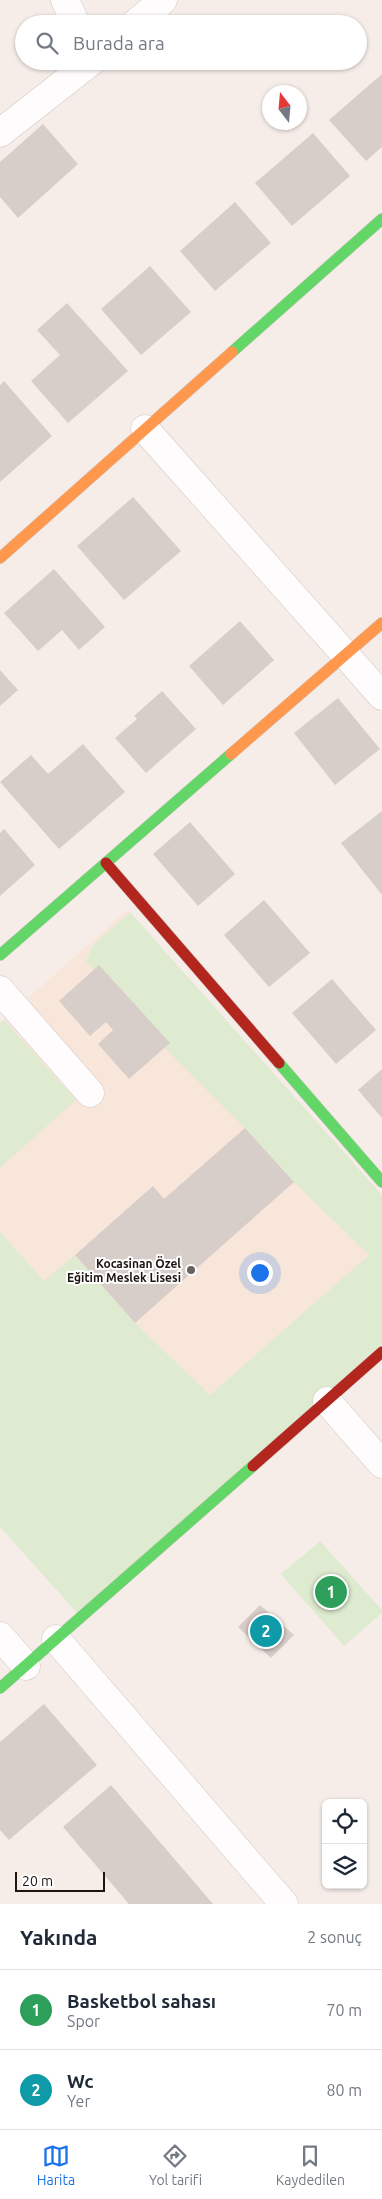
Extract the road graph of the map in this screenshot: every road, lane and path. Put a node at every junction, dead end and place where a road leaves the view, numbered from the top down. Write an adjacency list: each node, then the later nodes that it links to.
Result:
1 (65, 0): 3 (street)
2 (163, 0): 4 (street)
3 (72, 15)
4 (146, 15)
5 (80, 70): 6 (street)
6 (0, 133)
7 (382, 219): 8 (street)
8 (146, 429): 9 (street); 11 (street)
9 (0, 558)
10 (382, 623): 11 (street)
11 (345, 655): 12 (street); 13 (street)
12 (382, 696)
13 (106, 863): 14 (street); 17 (street)
14 (0, 955)
15 (0, 990): 16 (street)
16 (90, 1093)
17 (382, 1182)
18 (382, 1352): 19 (street)
19 (327, 1401): 20 (street); 22 (street)
20 (382, 1464)
21 (0, 1636): 23 (street)
22 (56, 1639): 23 (street); 25 (street)
23 (26, 1666): 24 (street)
24 (0, 1688)
25 (284, 1904)

